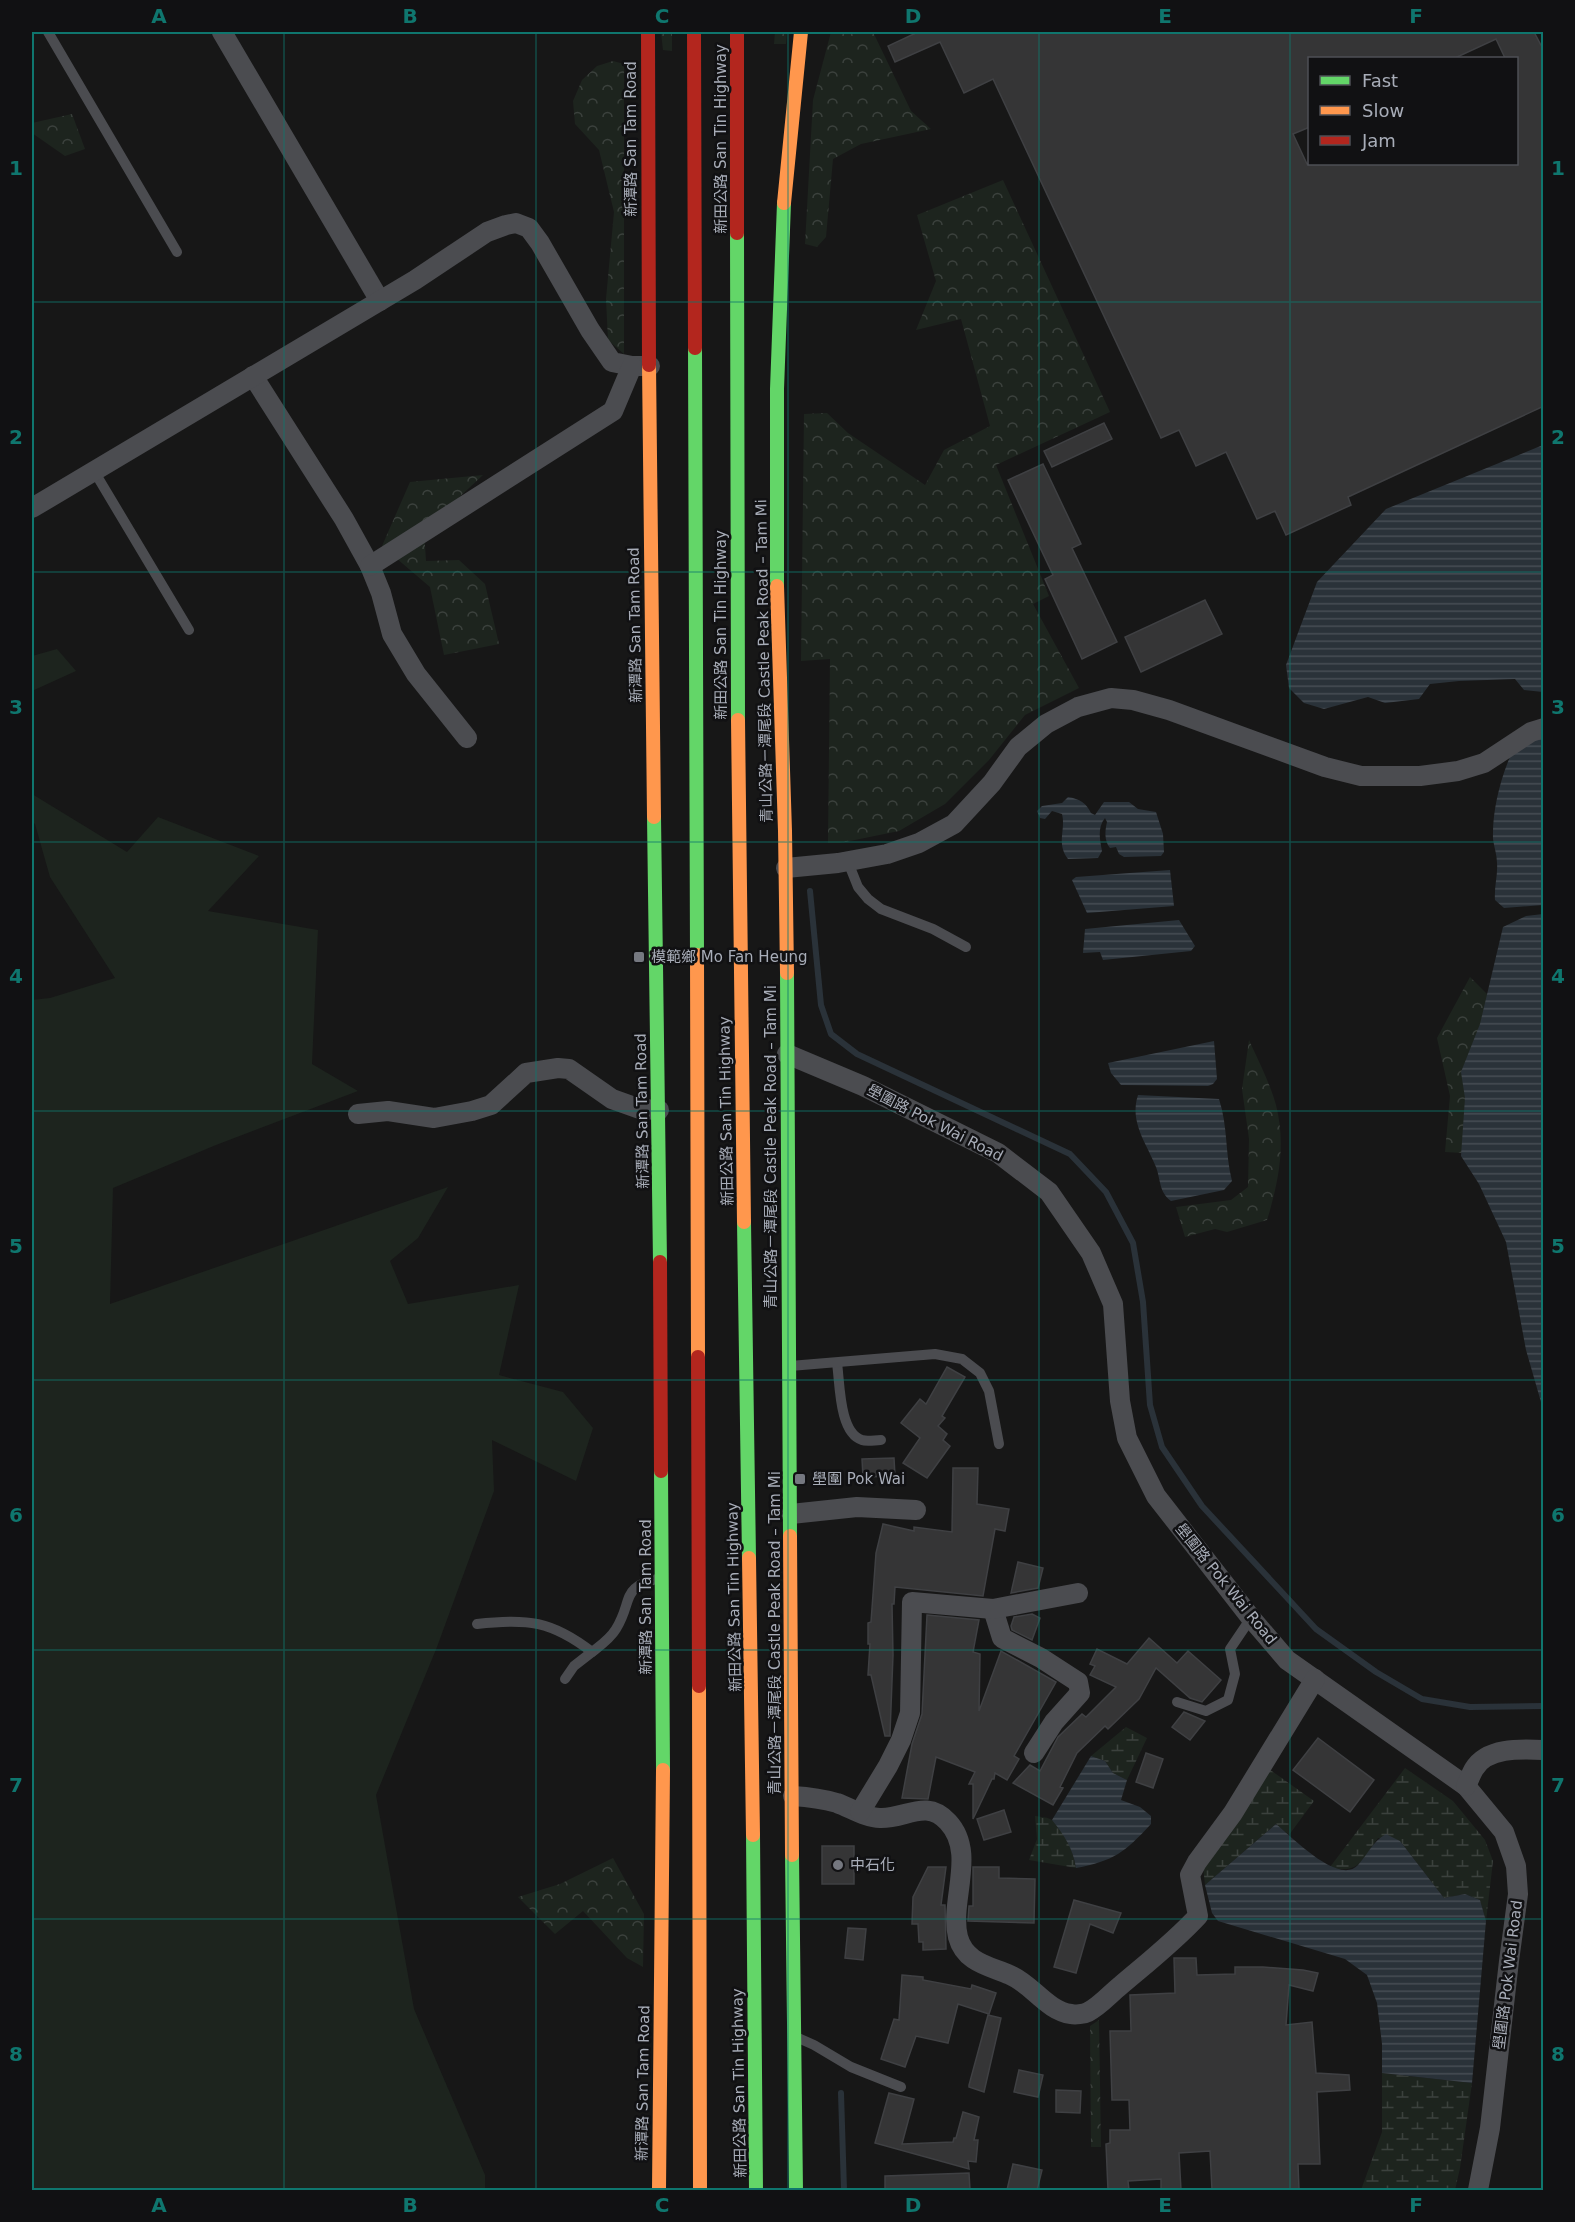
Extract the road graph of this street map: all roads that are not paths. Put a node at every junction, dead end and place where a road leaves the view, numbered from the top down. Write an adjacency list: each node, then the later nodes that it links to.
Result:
1 (48, 32): 7 (lane)
2 (222, 32): 8 (street)
3 (648, 32): 9 (main road, 新潭路 San Tam Road)
4 (694, 32): 46 (main road, 新田公路 San Tin Highway)
5 (737, 32): 47 (main road, 新田公路 San Tin Highway)
6 (801, 32): 18 (main road, 青山公路－潭尾段 Castle Peak Road – Tam Mi)
7 (177, 252)
8 (380, 301): 9 (street); 10 (street)
9 (641, 366): 13 (street); 21 (main road, 新潭路 San Tam Road)
10 (253, 376): 11 (street); 13 (street)
11 (94, 471): 12 (street); 14 (lane)
12 (32, 508)
13 (370, 566): 16 (street)
14 (189, 630)
15 (1544, 728): 17 (street)
16 (467, 738)
17 (848, 861): 18 (street); 19 (lane)
18 (786, 868): 20 (main road, 青山公路－潭尾段 Castle Peak Road – Tam Mi)
19 (966, 947)
20 (787, 1054): 24 (main road, 青山公路－潭尾段 Castle Peak Road – Tam Mi); 32 (street, 壆圍路 Pok Wai Road)
21 (659, 1110): 22 (street); 29 (main road, 新潭路 San Tam Road)
22 (358, 1114)
23 (837, 1363): 24 (lane); 25 (lane); 26 (lane)
24 (789, 1366): 28 (main road, 青山公路－潭尾段 Castle Peak Road – Tam Mi)
25 (881, 1440)
26 (999, 1444)
27 (916, 1510): 28 (street)
28 (791, 1514): 41 (main road, 青山公路－潭尾段 Castle Peak Road – Tam Mi)
29 (662, 1578): 34 (lane); 45 (main road, 新潭路 San Tam Road)
30 (1078, 1593): 31 (street)
31 (993, 1609): 39 (street); 42 (street)
32 (1251, 1618): 36 (street, 壆圍路 Pok Wai Road); 37 (lane)
33 (477, 1624): 34 (lane)
34 (592, 1652): 35 (lane)
35 (565, 1679)
36 (1315, 1679): 40 (street, 壆圍路 Pok Wai Road); 42 (street)
37 (1178, 1702)
38 (1544, 1750): 40 (street)
39 (1034, 1753)
40 (1466, 1786): 49 (street, 壆圍路 Pok Wai Road)
41 (793, 1796): 42 (street); 43 (main road, 青山公路－潭尾段 Castle Peak Road – Tam Mi)
42 (860, 1812)
43 (794, 2036): 44 (lane); 48 (main road, 青山公路－潭尾段 Castle Peak Road – Tam Mi)
44 (901, 2087)
45 (659, 2190)
46 (700, 2190)
47 (756, 2190)
48 (796, 2190)
49 (1478, 2190)

